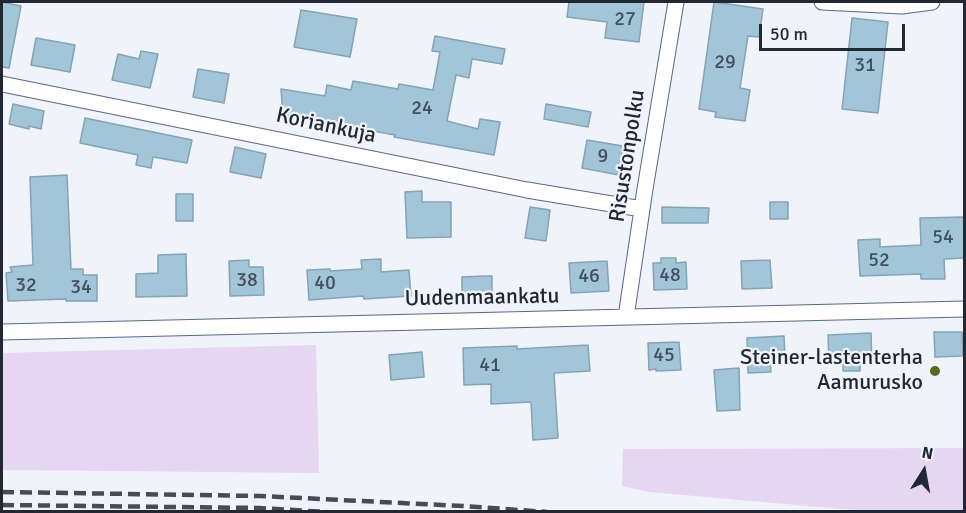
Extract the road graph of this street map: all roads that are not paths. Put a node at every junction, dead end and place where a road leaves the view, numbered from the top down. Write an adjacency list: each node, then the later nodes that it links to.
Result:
1 (676, 2): 5 (street, Risustonpolku)
2 (822, 2): 3 (street)
3 (932, 2)
4 (2, 84): 5 (street, Koriankuja)
5 (642, 209): 7 (street, Risustonpolku)
6 (964, 309): 7 (street, Uudenmaankatu)
7 (626, 317): 8 (street, Uudenmaankatu)
8 (2, 332)

